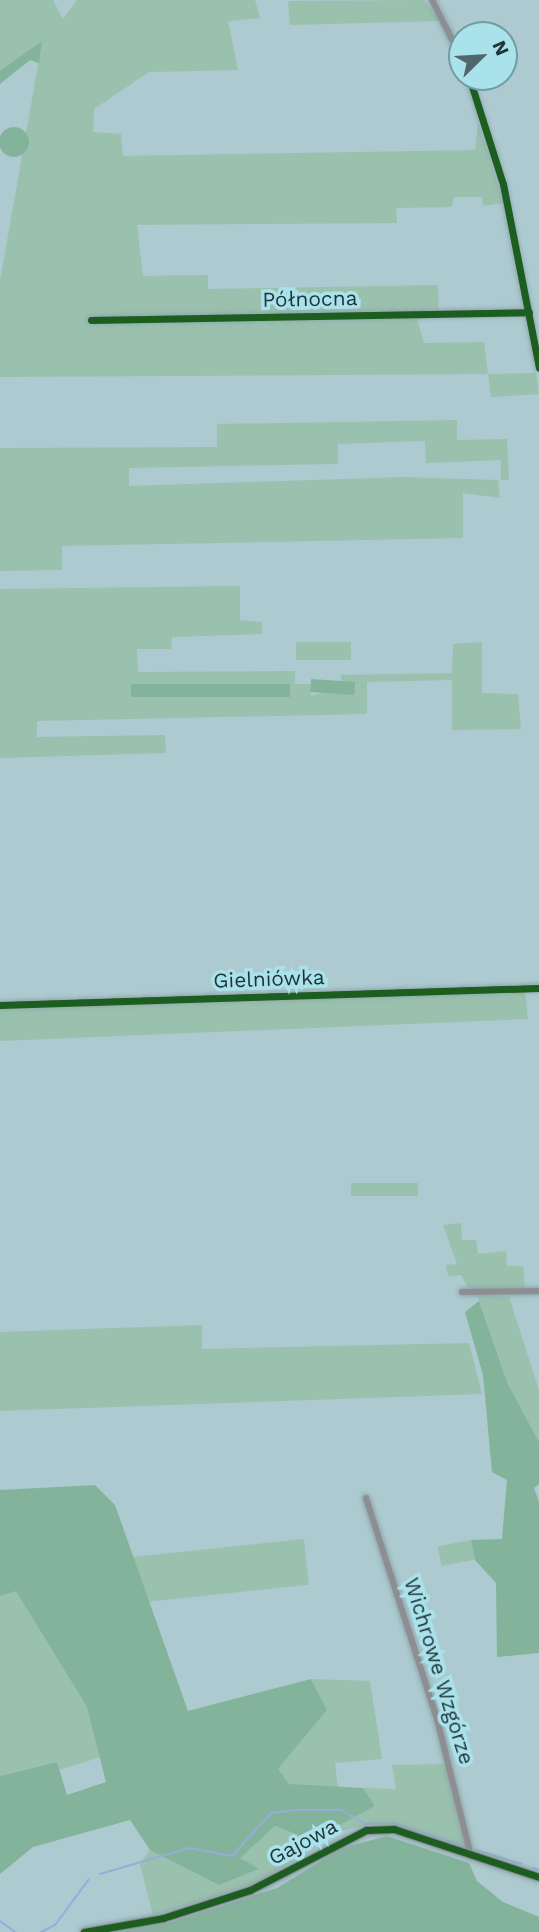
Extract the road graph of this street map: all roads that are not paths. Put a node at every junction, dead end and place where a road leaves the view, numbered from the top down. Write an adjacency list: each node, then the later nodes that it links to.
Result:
1 (432, 0): 2 (street)
2 (448, 31)
3 (473, 91): 4 (street)
4 (529, 313): 5 (street, Północna); 6 (street, Północna); 7 (street)
5 (539, 313)
6 (92, 320)
7 (539, 368)
8 (539, 988): 9 (street, Gielniówka)
9 (0, 1005)
10 (539, 1291): 11 (street)
11 (461, 1292)
12 (366, 1498): 13 (street, Wichrowe Wzgórze)
13 (471, 1856): 14 (street, Gajowa); 15 (street, Gajowa)
14 (539, 1877)
15 (84, 1932)

